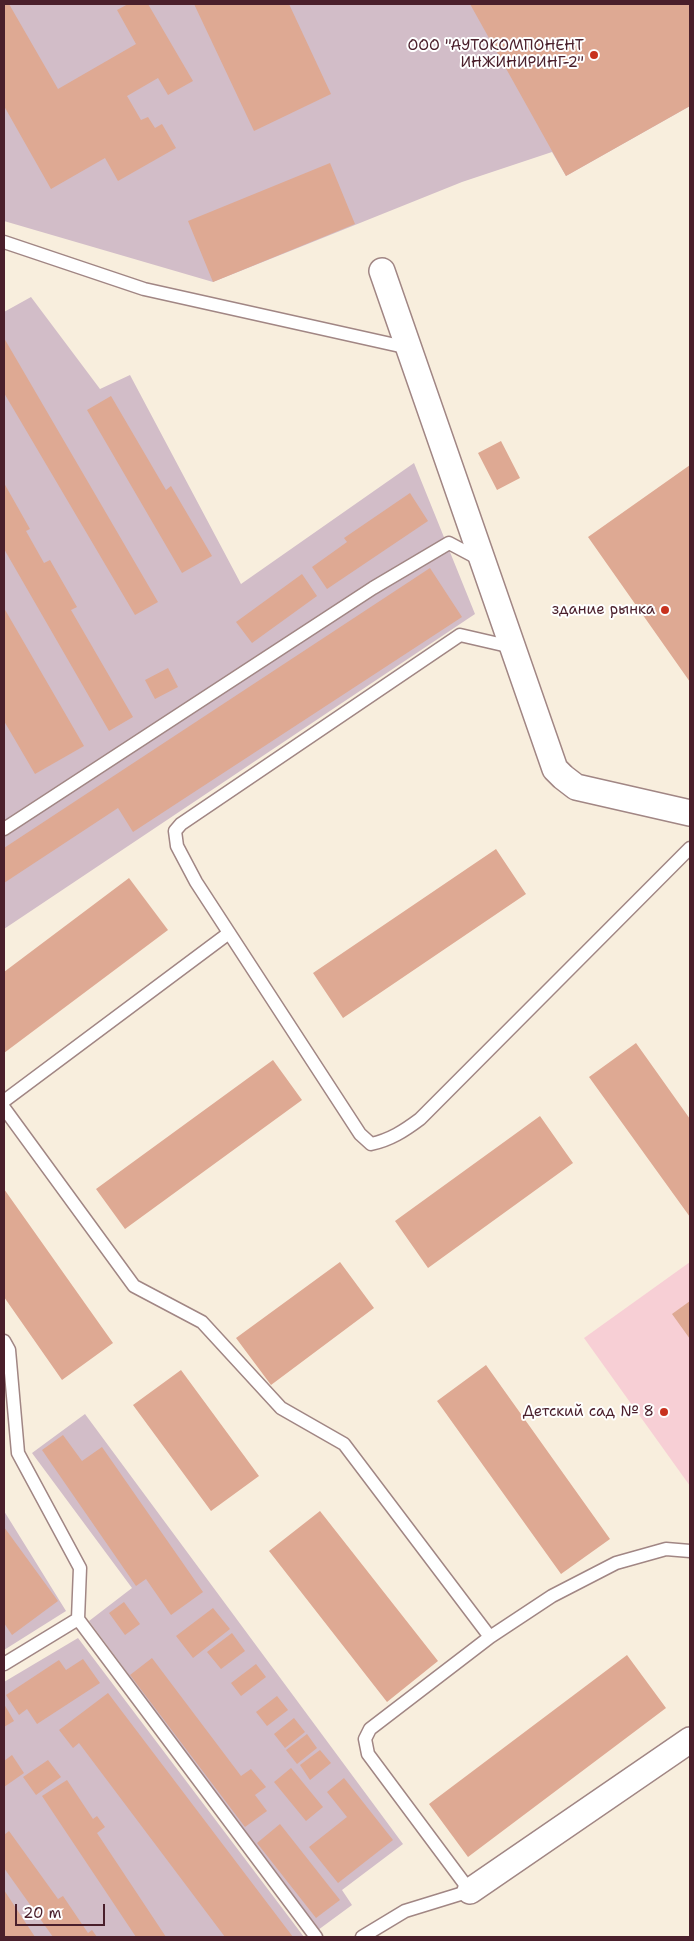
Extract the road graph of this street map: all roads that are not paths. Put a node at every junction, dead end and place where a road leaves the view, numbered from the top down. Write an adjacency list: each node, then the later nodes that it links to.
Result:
1 (4, 242): 3 (lane)
2 (382, 270): 3 (street)
3 (409, 348): 4 (street)
4 (482, 560): 5 (street); 7 (lane)
5 (512, 647): 6 (street); 9 (lane)
6 (690, 813)
7 (4, 829)
8 (690, 848): 9 (lane)
9 (229, 933): 10 (lane)
10 (4, 1101)
11 (4, 1108): 15 (lane)
12 (4, 1341): 14 (lane)
13 (690, 1551): 15 (lane)
14 (78, 1619): 16 (lane); 19 (lane)
15 (490, 1637): 18 (lane)
16 (4, 1664)
17 (690, 1740): 18 (street)
18 (470, 1891): 20 (lane)
19 (316, 1937)
20 (362, 1937)

